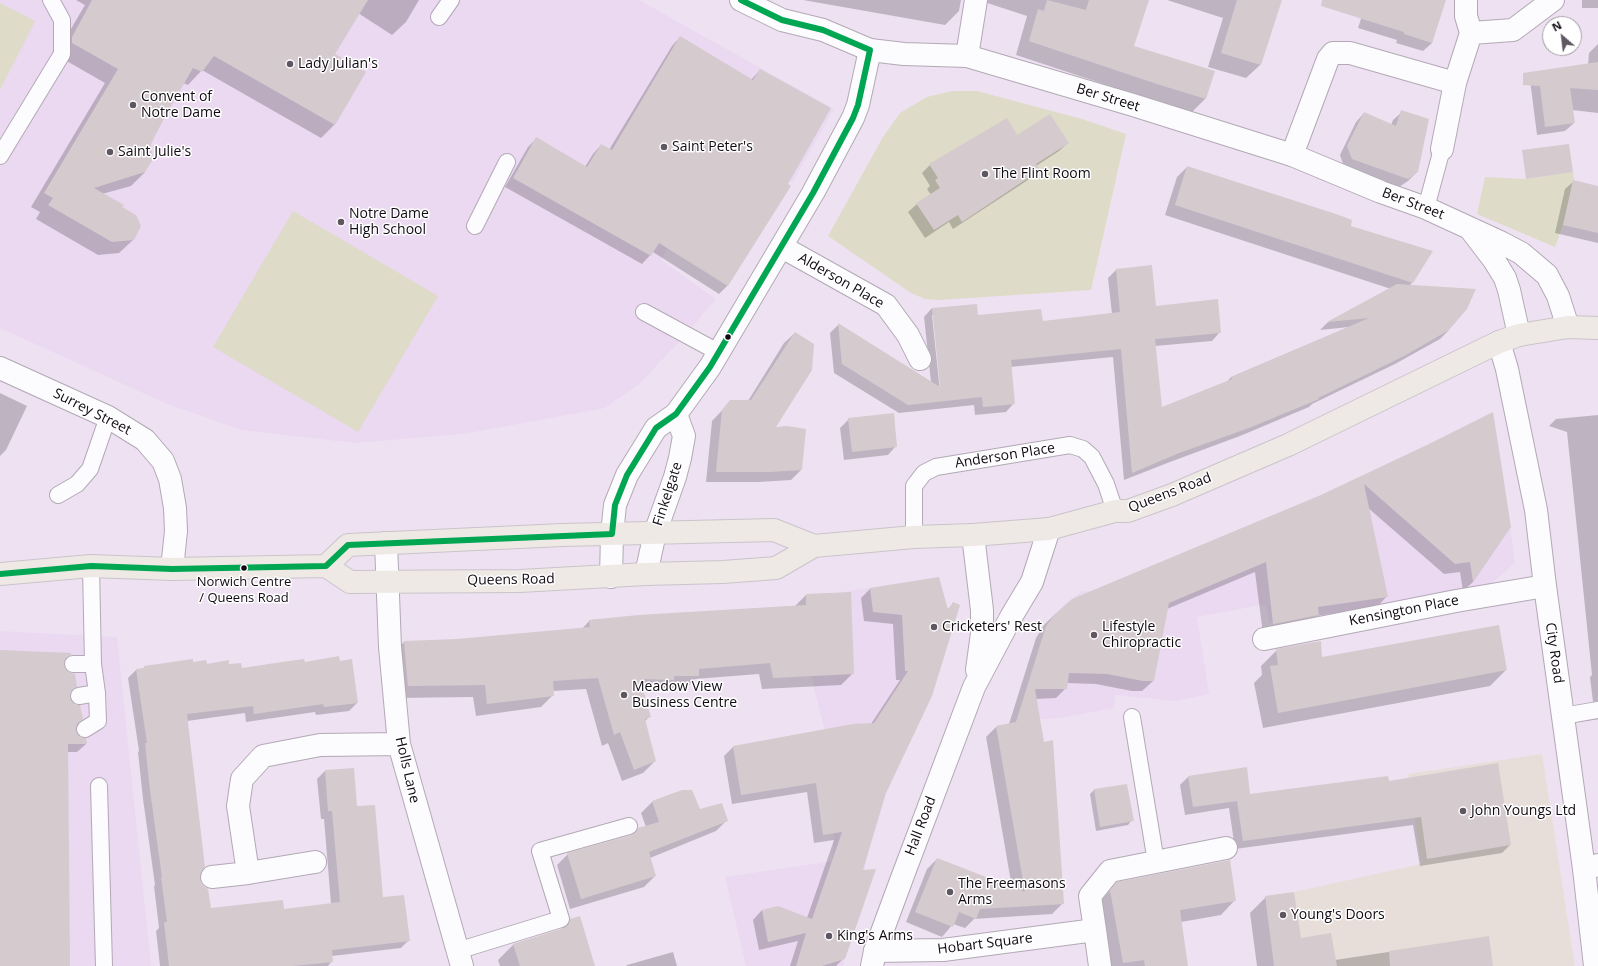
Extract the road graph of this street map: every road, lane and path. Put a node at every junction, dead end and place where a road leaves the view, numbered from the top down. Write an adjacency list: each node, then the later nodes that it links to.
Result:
1 (51, 0): 14 (lane)
2 (451, 0): 7 (lane)
3 (741, 0): 9 (street, Ber Street)
4 (976, 0): 10 (street)
5 (1466, 0): 8 (street)
6 (1554, 0): 8 (street)
7 (439, 17)
8 (1470, 33): 11 (street)
9 (870, 50): 10 (street, Ber Street); 19 (street)
10 (967, 56): 13 (street, Ber Street)
11 (1454, 83): 12 (street); 13 (street)
12 (1442, 149): 16 (lane)
13 (1292, 155): 16 (street, Ber Street)
14 (0, 156)
15 (507, 162): 17 (lane)
16 (1426, 208): 18 (street, Ber Street)
17 (475, 226)
18 (1468, 226): 21 (street, Ber Street); 23 (street, Ber Street)
19 (782, 247): 25 (street); 26 (street, Alderson Place)
20 (644, 312): 25 (lane)
21 (1568, 327): 22 (main road, Queens Road); 23 (main road, Queens Road)
22 (1598, 328)
23 (1520, 335): 24 (main road, Queens Road)
24 (1499, 342): 31 (main road, Queens Road); 46 (street, City Road)
25 (718, 352): 28 (street)
26 (920, 360)
27 (0, 368): 29 (street, Surrey Street)
28 (676, 414): 33 (street, Finkelgate); 34 (street)
29 (108, 417): 30 (lane); 41 (street, Surrey Street)
30 (58, 495)
31 (1115, 512): 32 (main road, Queens Road); 36 (lane, Anderson Place)
32 (1049, 529): 35 (main road, Queens Road); 50 (street, Hall Road)
33 (656, 533): 34 (main road, Queens Road); 38 (main road, Queens Road); 43 (street, Finkelgate)
34 (612, 534): 37 (main road, Queens Road); 44 (street)
35 (973, 535): 36 (main road, Queens Road); 50 (street, Hall Road)
36 (914, 536): 38 (main road, Queens Road)
37 (386, 543): 40 (main road, Queens Road); 45 (street, Holls Lane)
38 (814, 546): 43 (main road, Queens Road)
39 (92, 566): 41 (main road); 42 (main road); 49 (lane)
40 (326, 566): 41 (main road); 45 (main road, Queens Road)
41 (172, 569)
42 (0, 574)
43 (646, 574): 44 (main road, Queens Road)
44 (611, 576): 45 (main road, Queens Road)
45 (387, 582): 57 (street, Holls Lane)
46 (1545, 586): 47 (street, Kensington Place); 54 (street, City Road)
47 (1264, 639)
48 (73, 664): 49 (lane)
49 (93, 664): 51 (lane)
50 (974, 687): 68 (street, Hall Road)
51 (97, 692): 52 (lane); 56 (lane)
52 (79, 696)
53 (1598, 710): 54 (lane)
54 (1563, 716): 63 (street, City Road)
55 (1132, 717): 62 (lane)
56 (85, 729)
57 (399, 744): 64 (street); 67 (street, Holls Lane)
58 (99, 786): 69 (lane)
59 (629, 826): 67 (lane)
60 (1226, 848): 62 (street)
61 (315, 862): 64 (street)
62 (1156, 862): 66 (street)
63 (1591, 867): 71 (street, City Road)
64 (248, 873): 65 (street)
65 (212, 877)
66 (1095, 930): 68 (street, Hobart Square); 70 (street)
67 (459, 959)
68 (874, 959)
69 (104, 966)
70 (1100, 966)
71 (1594, 966)

